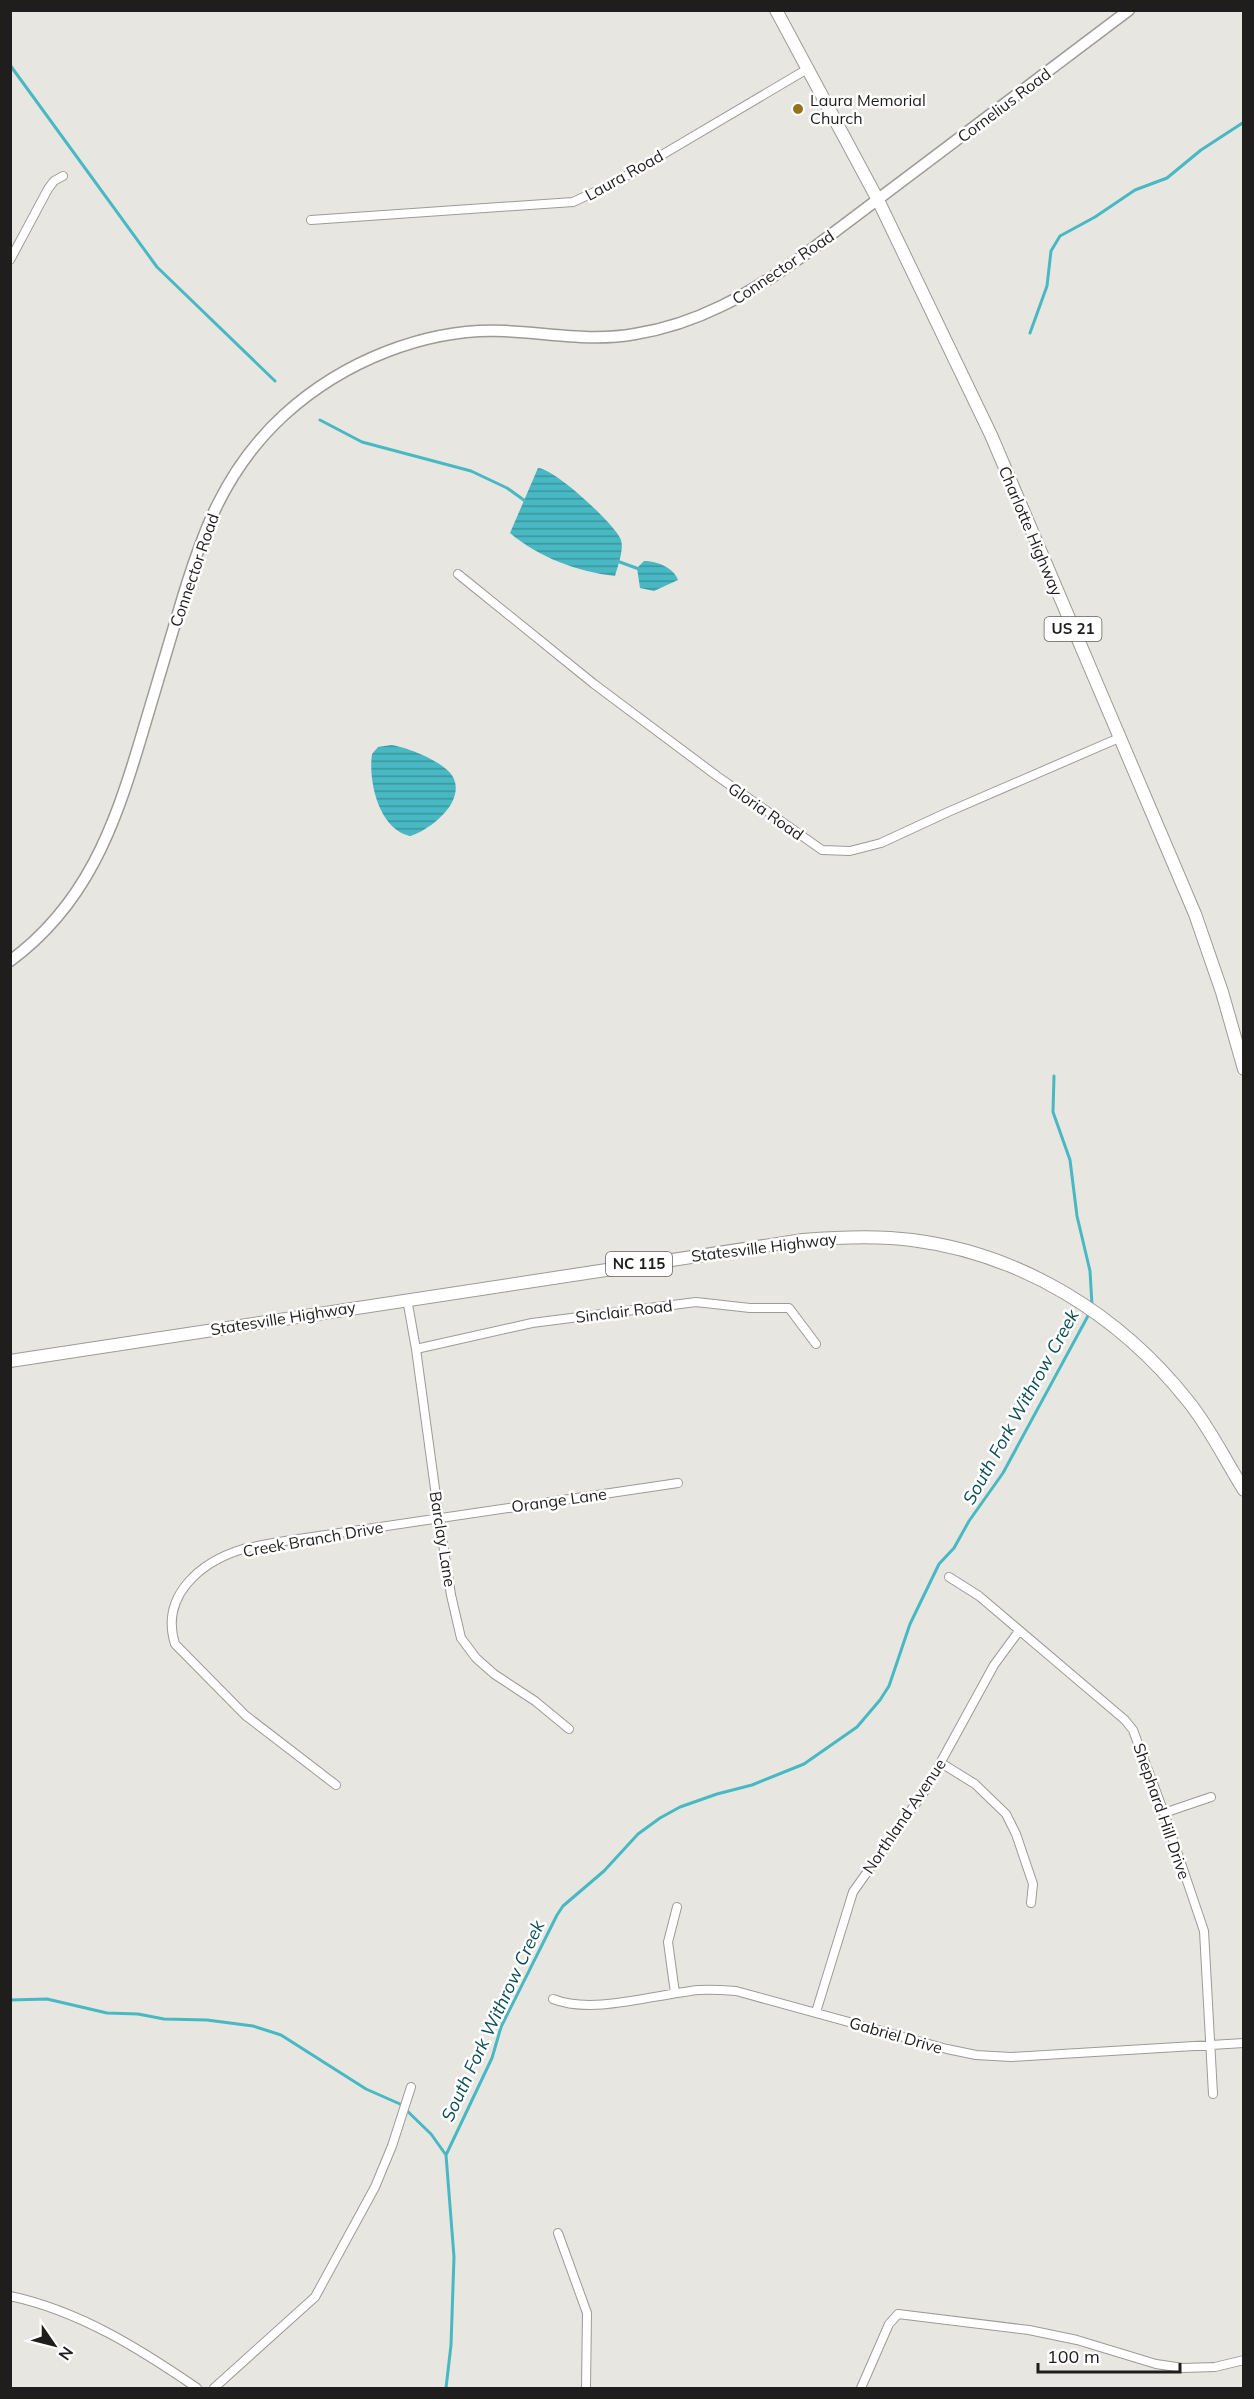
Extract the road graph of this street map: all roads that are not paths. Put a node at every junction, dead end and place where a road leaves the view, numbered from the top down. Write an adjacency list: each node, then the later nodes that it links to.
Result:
1 (776, 10): 3 (main road, Charlotte Highway / US 21)
2 (1129, 10): 5 (street, Cornelius Road)
3 (809, 68): 5 (main road, Charlotte Highway / US 21); 6 (street, Laura Road)
4 (63, 176): 7 (street)
5 (878, 200): 9 (main road, Charlotte Highway / US 21); 10 (street, Connector Road)
6 (310, 220)
7 (10, 260)
8 (458, 574): 9 (street, Gloria Road)
9 (1119, 738): 11 (main road, Charlotte Highway / US 21)
10 (10, 961)
11 (1243, 1066)
12 (407, 1299): 14 (street, Barclay Lane); 15 (main road, Statesville Highway / NC 115); 16 (main road, Statesville Highway / NC 115)
13 (816, 1344): 14 (street, Sinclair Road)
14 (416, 1349): 19 (street, Barclay Lane)
15 (10, 1361)
16 (1239, 1471): 18 (main road, Statesville Highway / NC 115)
17 (678, 1483): 19 (street, Orange Lane)
18 (1244, 1490)
19 (439, 1518): 22 (street, Barclay Lane); 24 (street, Creek Branch Drive)
20 (949, 1577): 21 (street, Shephard Hill Drive)
21 (1019, 1631): 23 (street, Northland Avenue); 26 (street, Shephard Hill Drive)
22 (569, 1729)
23 (941, 1763): 27 (street); 31 (street, Northland Avenue)
24 (336, 1785)
25 (1211, 1797): 26 (street)
26 (1164, 1813): 33 (street, Shephard Hill Drive)
27 (1031, 1903)
28 (677, 1907): 29 (street)
29 (675, 1993): 30 (street, Gabriel Drive); 31 (street, Gabriel Drive)
30 (553, 1999)
31 (816, 2012): 33 (street, Gabriel Drive)
32 (1244, 2043): 33 (street, Gabriel Drive)
33 (1212, 2044): 35 (street, Shephard Hill Drive)
34 (411, 2087): 40 (street)
35 (1213, 2094)
36 (558, 2233): 41 (street)
37 (10, 2296): 39 (street)
38 (1244, 2360): 42 (street)
39 (197, 2388)
40 (214, 2388)
41 (586, 2388)
42 (861, 2388)

